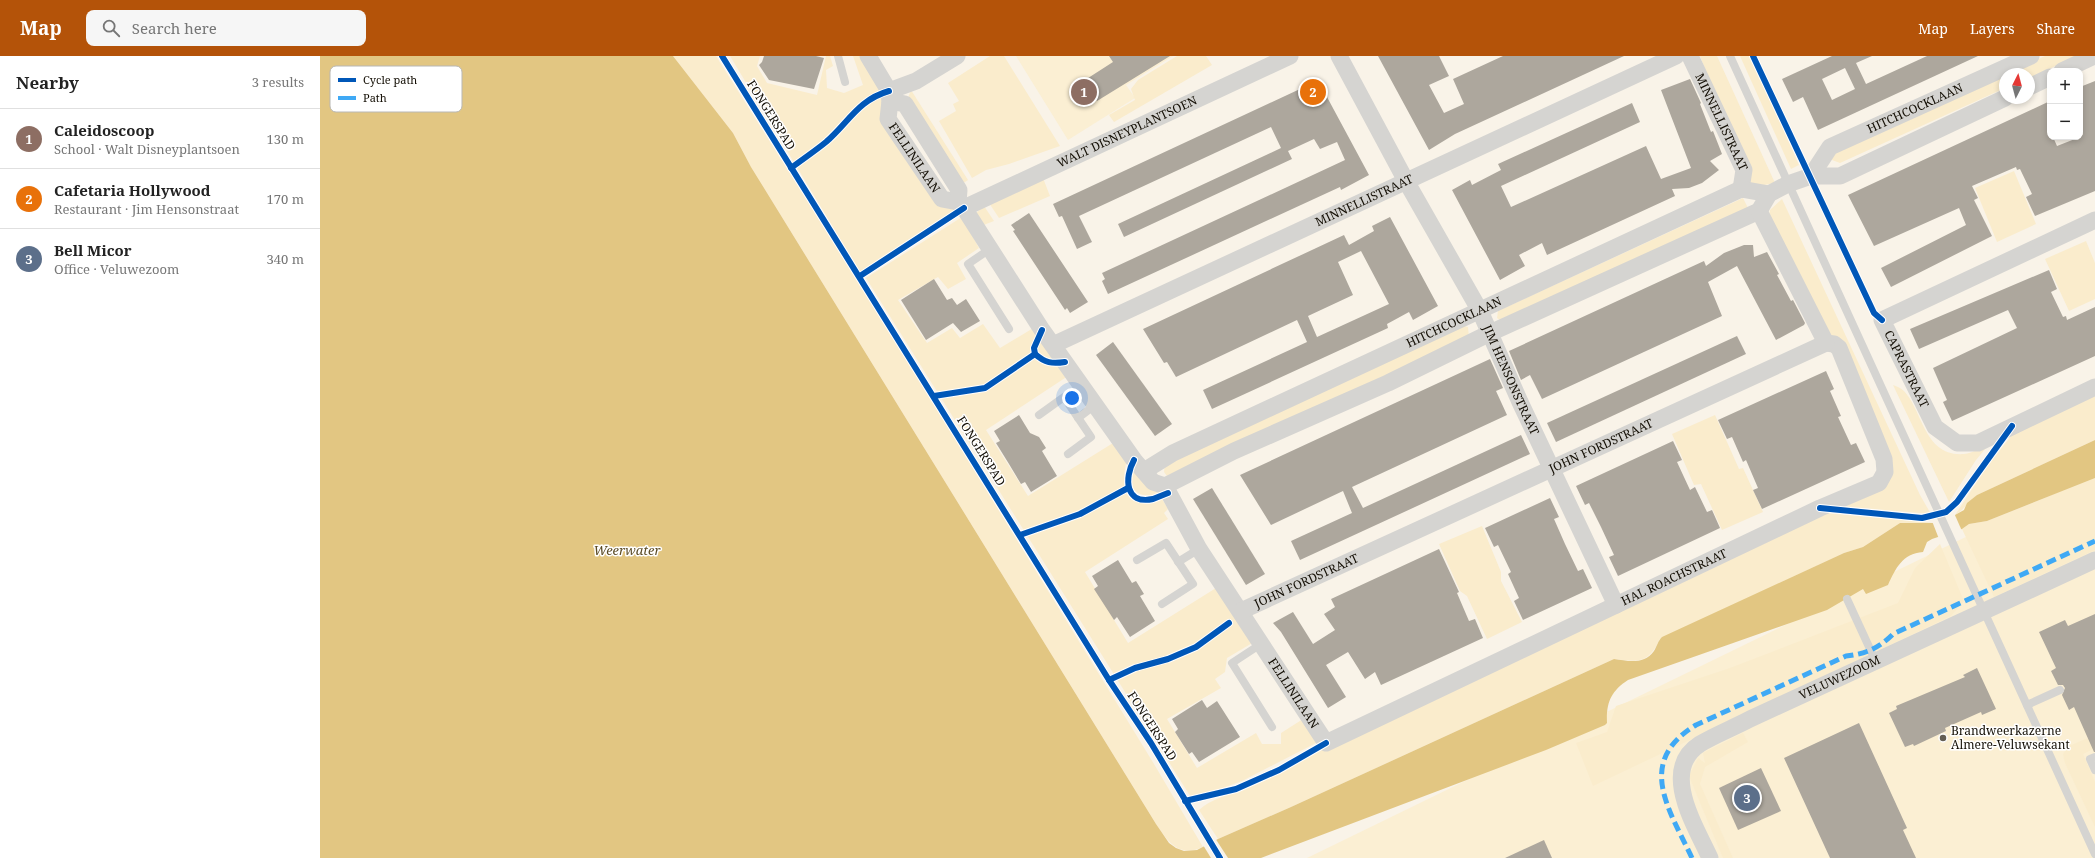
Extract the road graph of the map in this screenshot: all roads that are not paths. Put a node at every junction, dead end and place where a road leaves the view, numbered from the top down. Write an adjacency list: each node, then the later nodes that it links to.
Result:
1 (838, 56): 13 (lane)
2 (868, 56): 15 (street)
3 (957, 56): 15 (street)
4 (1290, 56): 22 (street, WALT DISNEYPLANTSOEN)
5 (1339, 56): 18 (street, JIM HENSONSTRAAT)
6 (1676, 56): 18 (street, MINNELLISTRAAT)
7 (1690, 56): 20 (street, MINNELLISTRAAT)
8 (1730, 56): 19 (lane)
9 (2031, 56): 17 (street, HITCHCOCKLAAN)
10 (2094, 56): 11 (street)
11 (2068, 68)
12 (2047, 78): 14 (street)
13 (845, 82)
14 (2035, 84)
15 (890, 96): 22 (street, FELLINILAAN)
16 (1999, 101): 17 (street)
17 (1811, 176): 19 (street)
18 (1406, 181): 26 (street, JIM HENSONSTRAAT); 30 (street, MINNELLISTRAAT)
19 (1788, 184): 21 (street); 47 (lane)
20 (1741, 189): 21 (street); 26 (street, HITCHCOCKLAAN)
21 (1769, 194): 23 (street)
22 (961, 205): 25 (street, FELLINILAAN)
23 (1759, 210): 28 (street, HITCHCOCKLAAN); 29 (street)
24 (2095, 220): 31 (street, CAPRASTRAAT)
25 (990, 249): 27 (lane); 30 (street, FELLINILAAN)
26 (1480, 312): 28 (street, JIM HENSONSTRAAT); 37 (street, HITCHCOCKLAAN)
27 (1009, 329)
28 (1490, 333): 36 (street, JIM HENSONSTRAAT); 38 (street, HITCHCOCKLAAN)
29 (1826, 343): 36 (street, JOHN FORDSTRAAT); 45 (street, HAL ROACHSTRAAT)
30 (1052, 345): 32 (street, FELLINILAAN)
31 (2095, 388)
32 (1095, 405): 34 (lane); 37 (street, FELLINILAAN)
33 (1039, 415): 34 (lane)
34 (1078, 418): 35 (lane)
35 (1068, 454)
36 (1551, 469): 45 (street, JIM HENSONSTRAAT); 46 (street, JOHN FORDSTRAAT)
37 (1144, 471): 38 (street, FELLINILAAN)
38 (1165, 486): 39 (street, FELLINILAAN)
39 (1199, 549): 42 (lane); 46 (street, FELLINILAAN)
40 (1137, 560): 42 (lane)
41 (2095, 560): 47 (street, VELUWEZOOM)
42 (1178, 562): 44 (lane)
43 (1847, 599): 49 (lane)
44 (1162, 604)
45 (1616, 605): 53 (street, HAL ROACHSTRAAT)
46 (1241, 611): 48 (street, FELLINILAAN)
47 (1985, 611): 49 (street, VELUWEZOOM); 51 (lane)
48 (1261, 644): 52 (lane); 53 (street, FELLINILAAN)
49 (1876, 662): 57 (street, VELUWEZOOM)
50 (2060, 690): 51 (lane)
51 (2027, 705): 56 (lane)
52 (1272, 728)
53 (1326, 743)
54 (2095, 757): 55 (lane)
55 (2095, 770)
56 (2095, 854)
57 (1710, 858)

